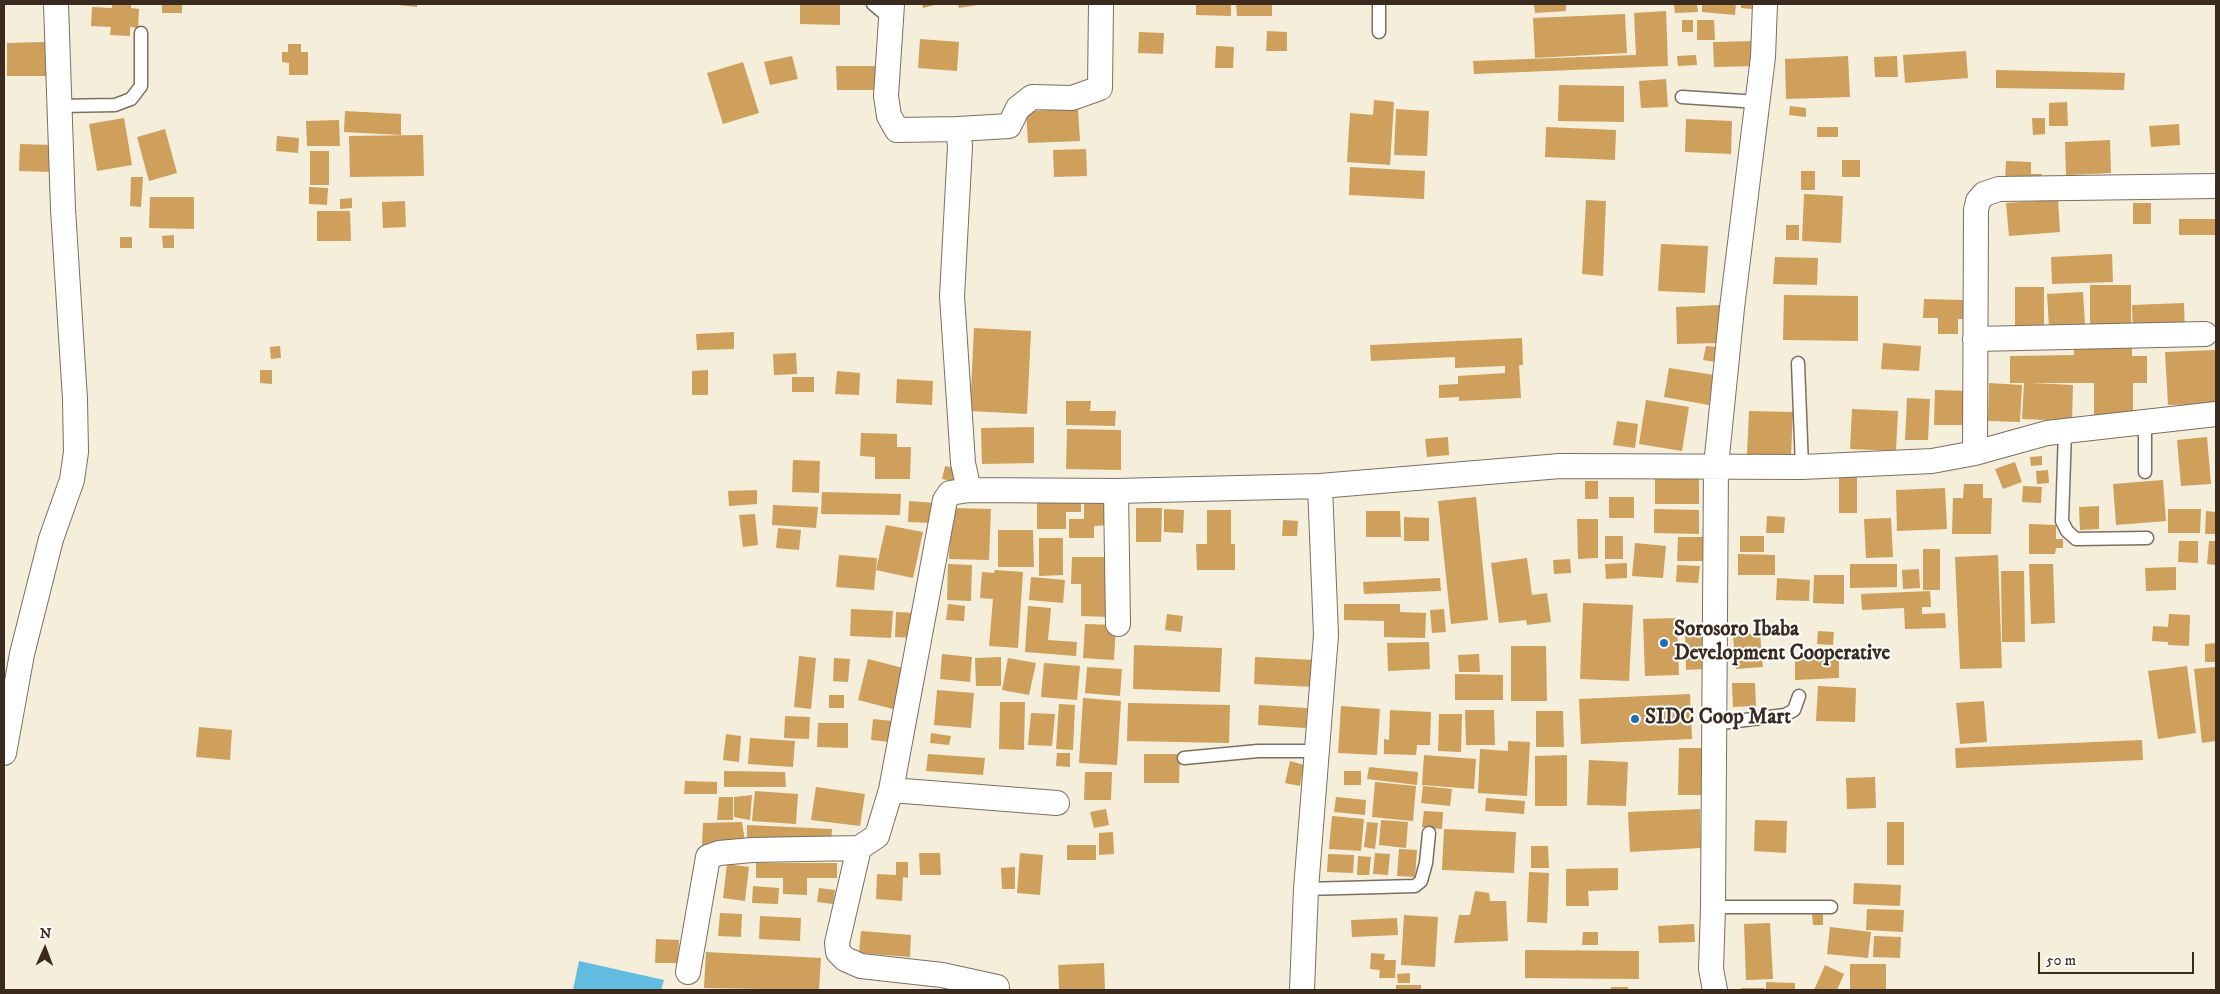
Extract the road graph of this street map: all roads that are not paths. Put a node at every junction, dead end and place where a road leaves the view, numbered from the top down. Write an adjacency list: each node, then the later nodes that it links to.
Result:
1 (56, 4): 11 (street)
2 (873, 4): 6 (lane)
3 (1101, 4): 12 (street)
4 (1379, 4): 8 (lane)
5 (1765, 4): 10 (street)
6 (891, 12): 12 (street)
7 (141, 32): 11 (lane)
8 (1379, 32)
9 (1682, 98): 10 (lane)
10 (1758, 102): 21 (street)
11 (59, 106): 32 (street)
12 (958, 129): 25 (street)
13 (2216, 186): 15 (street)
14 (2205, 334): 15 (street)
15 (1975, 340): 20 (street)
16 (1798, 363): 22 (lane)
17 (2216, 414): 18 (street)
18 (2145, 421): 19 (street); 23 (lane)
19 (2065, 431): 20 (street); 27 (lane)
20 (1975, 453): 22 (street)
21 (1716, 466): 22 (street); 24 (street); 30 (street)
22 (1802, 467)
23 (2145, 472)
24 (1320, 486): 26 (street); 31 (street)
25 (969, 490): 26 (street); 34 (street)
26 (1116, 491): 28 (street)
27 (2147, 538)
28 (1118, 624)
29 (1799, 696): 30 (lane)
30 (1713, 724): 39 (street)
31 (1316, 750): 33 (lane); 38 (street)
32 (4, 753)
33 (1184, 758)
34 (891, 790): 35 (street); 37 (street)
35 (1058, 804)
36 (1428, 833): 38 (lane)
37 (858, 848): 41 (street); 42 (street)
38 (1306, 889): 43 (street)
39 (1713, 907): 40 (lane); 44 (street)
40 (1831, 907)
41 (688, 972)
42 (997, 987)
43 (1302, 990)
44 (1715, 990)

